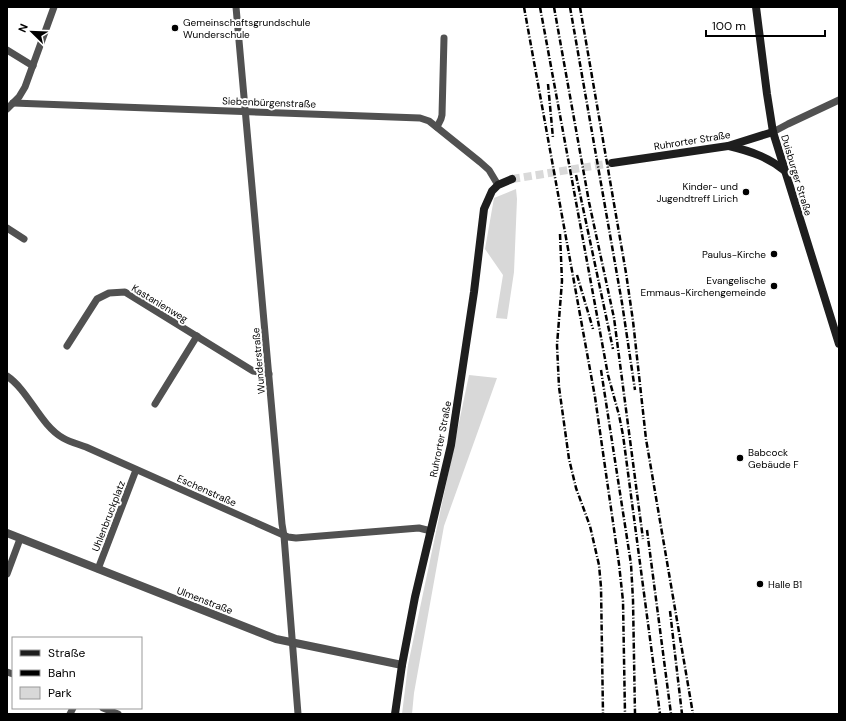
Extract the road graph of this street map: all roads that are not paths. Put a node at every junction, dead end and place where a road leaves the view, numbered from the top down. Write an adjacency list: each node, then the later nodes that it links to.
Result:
1 (54, 7): 6 (street)
2 (236, 7): 10 (street, Wunderstraße)
3 (756, 7): 12 (main road, Duisburger Straße)
4 (444, 38): 11 (street)
5 (7, 50): 6 (street)
6 (33, 66): 8 (street)
7 (839, 100): 12 (street)
8 (13, 103): 9 (street); 10 (street, Siebenbürgenstraße)
9 (7, 109)
10 (244, 111): 11 (street, Siebenbürgenstraße); 23 (street, Wunderstraße)
11 (437, 127): 17 (street, Siebenbürgenstraße)
12 (773, 132): 13 (main road, Ruhrorter Straße); 15 (main road, Duisburger Straße)
13 (728, 146): 14 (main road, Ruhrorter Straße); 15 (main road)
14 (612, 163)
15 (786, 171): 21 (main road, Duisburger Straße)
16 (512, 179): 17 (main road)
17 (498, 185): 27 (main road, Ruhrorter Straße)
18 (7, 228): 19 (street)
19 (24, 239)
20 (197, 336): 22 (street, Kastanienweg); 23 (street, Kastanienweg); 25 (street)
21 (839, 344)
22 (67, 346)
23 (269, 374): 29 (street, Wunderstraße)
24 (7, 376): 26 (street, Eschenstraße)
25 (155, 404)
26 (136, 470): 29 (street, Eschenstraße); 31 (street, Uhlenbruckplatz)
27 (431, 531): 29 (street, Eschenstraße); 34 (main road, Ruhrorter Straße)
28 (7, 533): 30 (street, Ulmenstraße)
29 (284, 536): 33 (street, Wunderstraße)
30 (20, 539): 31 (street, Ulmenstraße); 32 (street)
31 (98, 569): 33 (street, Ulmenstraße)
32 (7, 574)
33 (292, 643): 34 (street, Ulmenstraße); 37 (street, Wunderstraße)
34 (402, 664): 38 (main road, Ruhrorter Straße)
35 (106, 709): 36 (street)
36 (118, 714)
37 (298, 714)
38 (395, 714)

